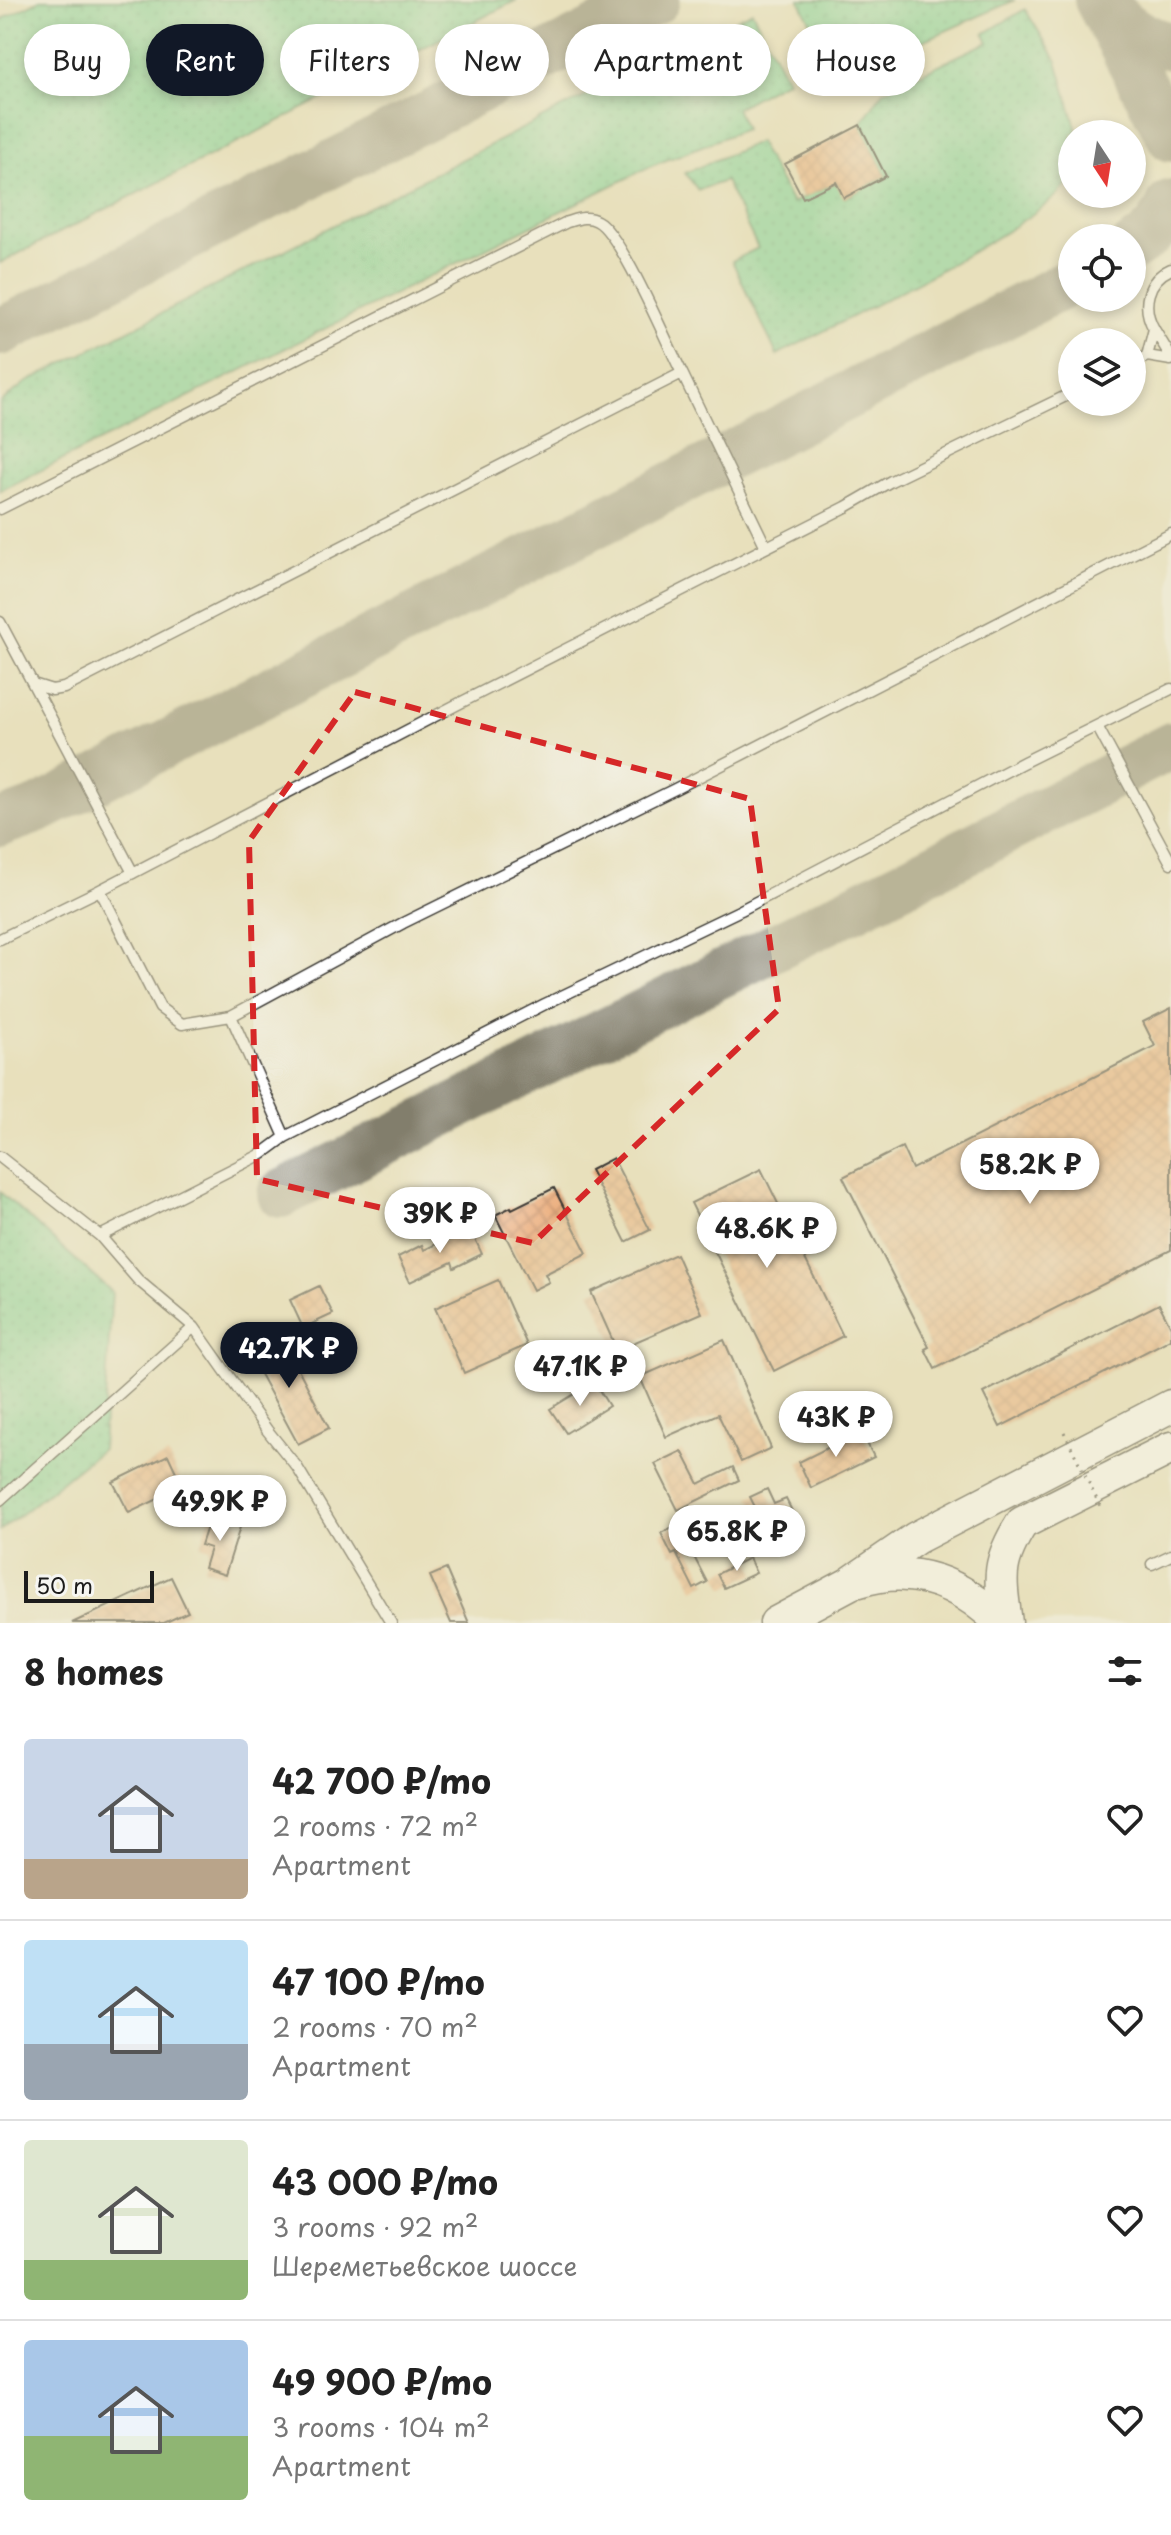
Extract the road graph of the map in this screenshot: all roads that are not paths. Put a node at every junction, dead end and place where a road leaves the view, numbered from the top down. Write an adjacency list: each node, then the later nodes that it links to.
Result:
1 (1171, 269): 2 (lane)
2 (1154, 329): 3 (lane); 4 (lane)
3 (1147, 356): 4 (lane)
4 (1171, 359)
5 (682, 373): 7 (lane); 9 (lane); 11 (lane)
6 (1058, 400): 9 (lane)
7 (0, 509)
8 (1171, 534): 18 (lane)
9 (766, 547): 15 (lane)
10 (0, 622): 11 (lane)
11 (33, 684): 15 (lane)
12 (1171, 689): 13 (lane)
13 (1097, 726): 14 (lane); 19 (lane)
14 (1171, 863)
15 (133, 873): 16 (lane)
16 (100, 890): 17 (lane); 18 (lane)
17 (0, 939)
18 (231, 1016): 19 (lane)
19 (285, 1137): 21 (lane)
20 (0, 1157): 21 (lane)
21 (100, 1236): 22 (lane)
22 (194, 1327): 25 (lane); 29 (lane)
23 (1171, 1406): 28 (main road)
24 (1171, 1448): 31 (main road)
25 (0, 1500)
26 (1171, 1555): 27 (lane)
27 (1152, 1564)
28 (849, 1584): 30 (main road); 31 (main road)
29 (391, 1623)
30 (776, 1623)
31 (1004, 1623)

